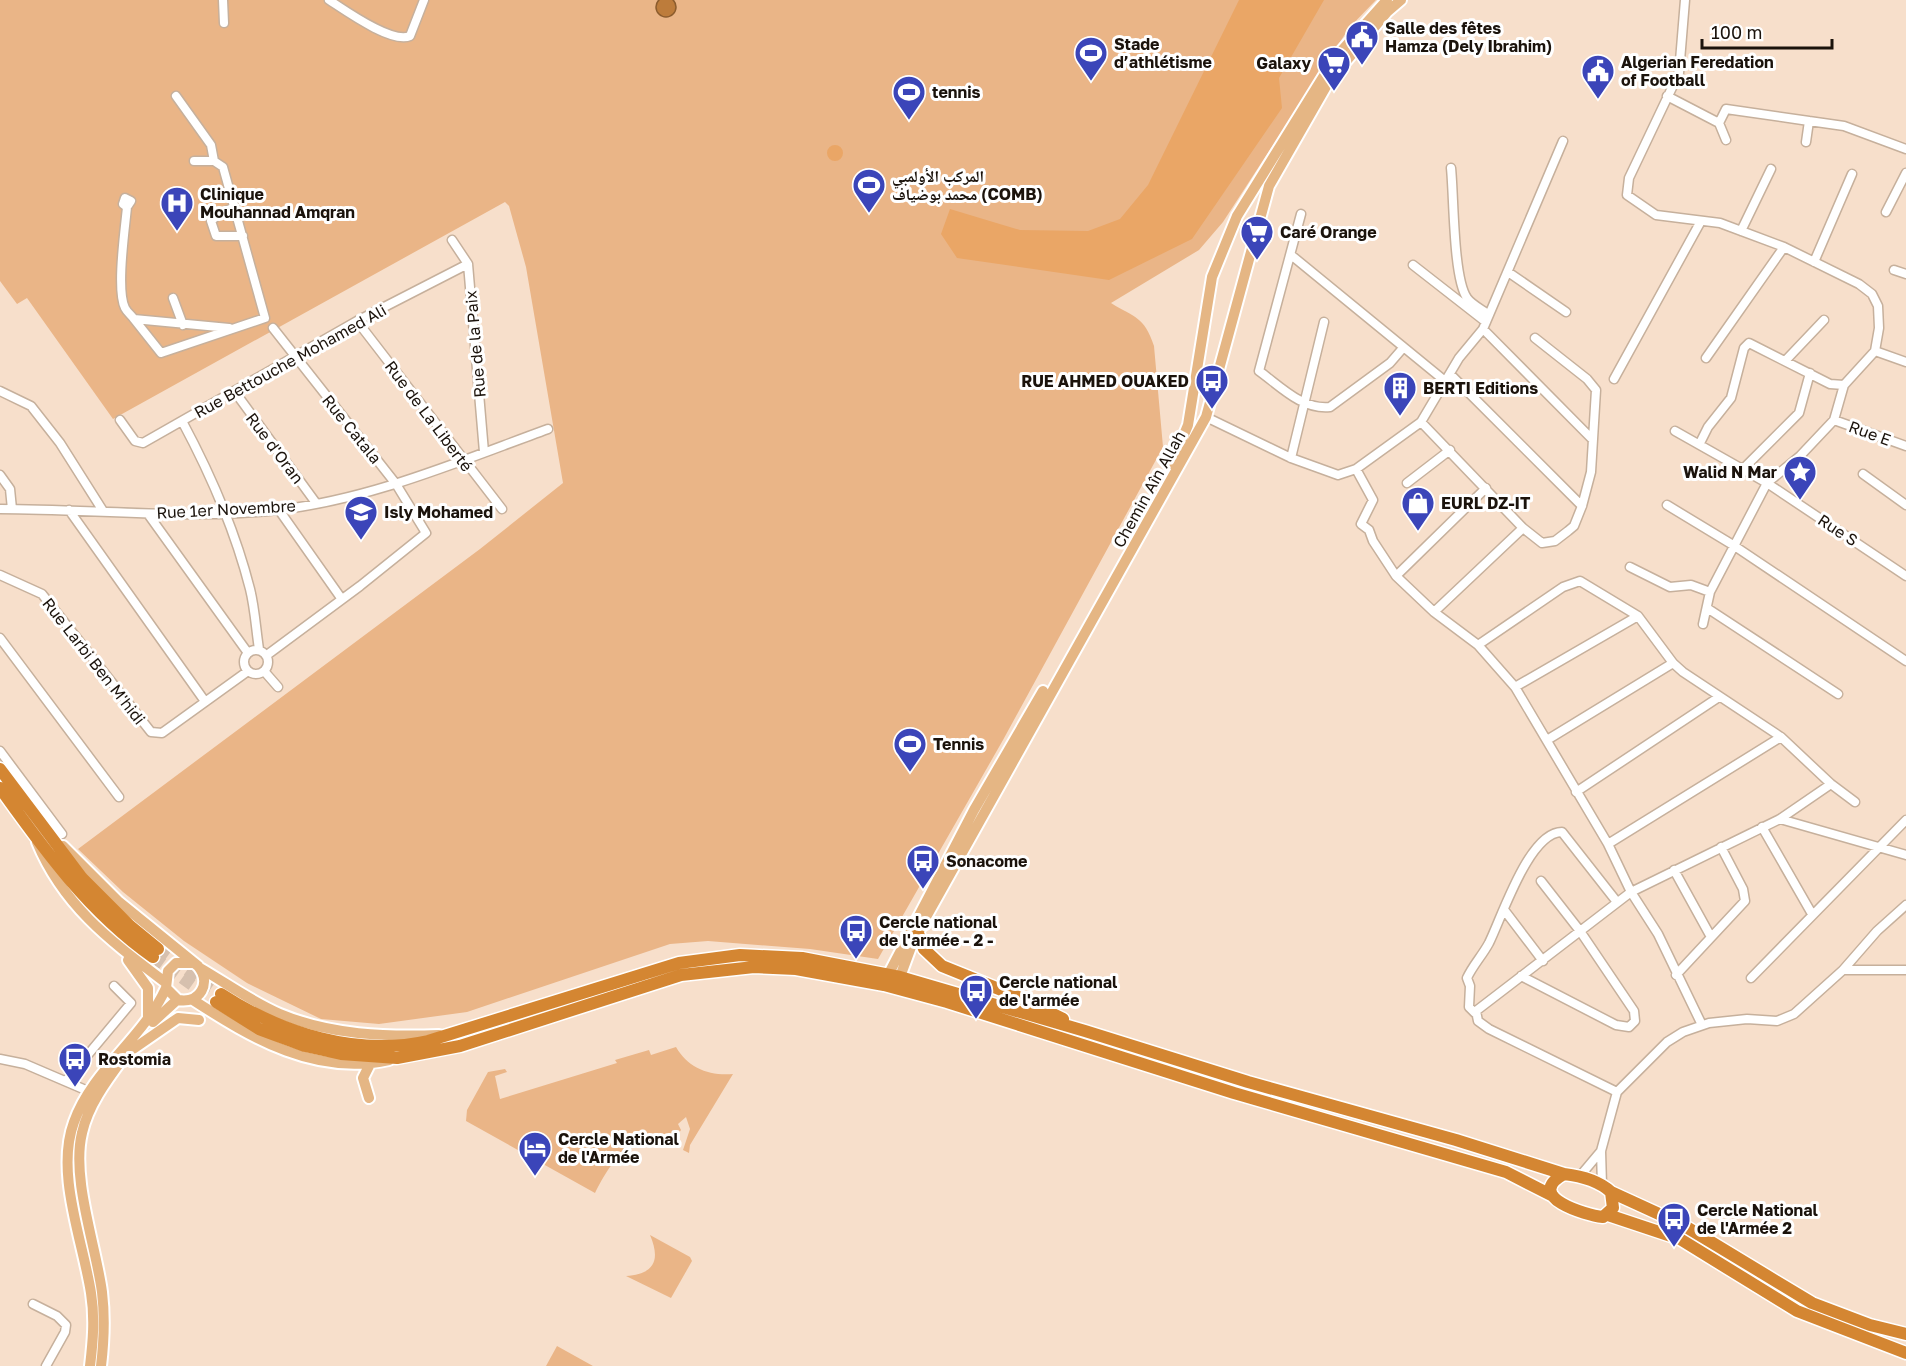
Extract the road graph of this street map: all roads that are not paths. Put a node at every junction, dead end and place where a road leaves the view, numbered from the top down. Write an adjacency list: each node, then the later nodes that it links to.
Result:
1 (223, 0): 7 (street)
2 (328, 0): 3 (street)
3 (424, 0)
4 (1386, 0): 26 (main road, Chemin Aîn Allah)
5 (1401, 0): 28 (main road, Chemin Aîn Allah)
6 (1685, 0): 9 (street)
7 (224, 23)
8 (176, 96): 17 (street)
9 (1668, 96): 11 (street); 27 (street)
10 (1809, 121): 11 (street); 14 (street); 15 (street)
11 (1719, 123): 12 (street)
12 (1726, 140)
13 (1563, 141): 38 (street)
14 (1806, 142)
15 (1906, 149)
16 (194, 161): 17 (street)
17 (214, 161): 23 (street)
18 (1451, 168): 46 (street)
19 (1771, 169): 29 (street)
20 (1906, 173): 24 (street)
21 (1852, 174): 34 (street)
22 (127, 207): 42 (street)
23 (235, 207): 30 (street); 30 (street)
24 (1886, 212)
25 (1301, 214): 33 (street)
26 (1238, 216): 28 (main road); 64 (main road, Chemin Aîn Allah)
27 (1701, 221): 29 (street); 59 (street)
28 (1258, 222): 65 (main road, Chemin Aîn Allah)
29 (1741, 231): 32 (street)
30 (243, 236): 48 (street)
31 (452, 240): 35 (street, Rue de la Paix)
32 (1784, 247): 34 (street); 54 (street)
33 (1291, 255): 51 (street); 63 (street)
34 (1814, 262): 52 (street)
35 (468, 264): 44 (street, Rue Bettouche Mohamed Ali); 76 (street, Rue de la Paix)
36 (1413, 265): 46 (street)
37 (1894, 270): 39 (street)
38 (1508, 273): 41 (street); 46 (street)
39 (1906, 274)
40 (173, 298): 47 (street)
41 (1566, 312)
42 (134, 319): 47 (street); 48 (street)
43 (1824, 320): 55 (street)
44 (357, 321): 53 (street, Rue Bettouche Mohamed Ali); 78 (street, Rue de La Liberté)
45 (1324, 322): 63 (street)
46 (1486, 322): 58 (street); 72 (street)
47 (183, 325): 48 (street)
48 (235, 328)
49 (273, 328): 53 (street, Rue Catala)
50 (1535, 338): 72 (street)
51 (1403, 348): 58 (street); 63 (street)
52 (1875, 351): 56 (street); 60 (street)
53 (294, 357): 62 (street, Rue Bettouche Mohamed Ali); 85 (street, Rue Catala)
54 (1706, 358)
55 (1785, 360): 57 (street); 73 (street)
56 (1906, 362)
57 (1810, 373): 60 (street); 80 (street)
58 (1447, 377): 69 (street); 90 (street)
59 (1614, 380)
60 (1844, 385): 67 (street)
61 (0, 391): 96 (street)
62 (235, 392): 68 (street, Rue Bettouche Mohamed Ali); 87 (street, Rue d'Oran)
63 (1305, 404): 77 (street)
64 (1191, 410): 65 (main road); 162 (main road, Chemin Aîn Allah)
65 (1206, 417): 77 (street); 152 (main road, Chemin Aîn Allah)
66 (120, 420): 68 (street, Rue Bettouche Mohamed Ali)
67 (1834, 420): 74 (street, Rue E); 84 (street)
68 (182, 421): 97 (street)
69 (1421, 422): 75 (street); 79 (street)
70 (548, 429): 76 (street, Rue 1er Novembre)
71 (1676, 431): 73 (street, Rue S)
72 (1591, 438): 90 (street)
73 (1700, 443): 80 (street, Rue S)
74 (1906, 446)
75 (1450, 450): 83 (street); 86 (street)
76 (484, 452): 78 (street, Rue 1er Novembre)
77 (1291, 458): 79 (street)
78 (463, 461): 85 (street, Rue 1er Novembre); 93 (street, Rue de La Liberté)
79 (1356, 469): 103 (street)
80 (1743, 469): 84 (street, Rue S)
81 (1863, 474): 89 (street)
82 (0, 475): 92 (street)
83 (1407, 483)
84 (1767, 483): 100 (street); 104 (street, Rue S)
85 (396, 484): 87 (street, Rue 1er Novembre); 106 (street, Rue Catala)
86 (1486, 488): 99 (street); 103 (street)
87 (316, 503): 95 (street, Rue 1er Novembre)
88 (1667, 505): 100 (street)
89 (1906, 505)
90 (1582, 506): 99 (street)
91 (0, 509): 92 (street, Rue 1er Novembre)
92 (12, 509): 94 (street, Rue 1er Novembre)
93 (502, 509)
94 (69, 510): 96 (street, Rue 1er Novembre); 124 (street)
95 (279, 510): 97 (street, Rue 1er Novembre); 106 (street)
96 (103, 511): 98 (street, Rue 1er Novembre)
97 (226, 512): 98 (street, Rue 1er Novembre); 113 (street)
98 (148, 514): 114 (street)
99 (1523, 528): 108 (street)
100 (1733, 544): 105 (street); 116 (street)
101 (1630, 567): 105 (street)
102 (0, 575): 124 (street, Rue Larbi Ben M'hidi)
103 (1396, 576): 108 (street)
104 (1906, 576)
105 (1710, 592): 107 (street)
106 (341, 598): 115 (street)
107 (1707, 608): 110 (street); 122 (street)
108 (1434, 612): 112 (street)
109 (1638, 616): 112 (street); 117 (street); 121 (street)
110 (1703, 624)
111 (0, 638): 132 (street)
112 (1478, 645): 121 (street)
113 (259, 650): 114 (street); 115 (street)
114 (248, 653): 118 (street)
115 (267, 655): 119 (street)
116 (1906, 661)
117 (1673, 663): 123 (street); 126 (street)
118 (248, 671): 119 (street); 124 (street)
119 (264, 671): 120 (street)
120 (278, 687)
121 (1515, 687): 126 (street)
122 (1839, 694)
123 (1719, 696): 125 (street); 131 (street)
124 (204, 700)
125 (1781, 736): 129 (street); 140 (street)
126 (1547, 740): 131 (street)
127 (0, 751): 138 (street)
128 (0, 769): 137 (highway)
129 (1831, 784): 133 (street); 134 (street)
130 (0, 788): 139 (highway)
131 (1576, 792): 140 (street)
132 (119, 797)
133 (1855, 802)
134 (1780, 819): 136 (street); 142 (street)
135 (1906, 820): 142 (street)
136 (1762, 827): 141 (street); 150 (street)
137 (46, 831): 139 (highway); 156 (main road)
138 (62, 834)
139 (34, 836): 154 (main road)
140 (1608, 844): 146 (street)
141 (1721, 847): 144 (street); 153 (street)
142 (1879, 848): 143 (street); 150 (street)
143 (1906, 855)
144 (1674, 870): 146 (street); 153 (street)
145 (1541, 880): 151 (street)
146 (1632, 892): 147 (street); 159 (street)
147 (1617, 902): 149 (street); 151 (street)
148 (1906, 905): 157 (street)
149 (1505, 911): 155 (street); 167 (street)
150 (1812, 914): 161 (street)
151 (1580, 932): 155 (street); 160 (street)
152 (918, 933): 162 (main road, Chemin Aîn Allah); 171 (highway)
153 (1711, 937): 159 (street)
154 (114, 944): 163 (main road); 169 (main road)
155 (1543, 961): 160 (street)
156 (196, 965): 163 (main road); 166 (main road); 172 (main road)
157 (1843, 970): 158 (street); 170 (street)
158 (1906, 970)
159 (1676, 975): 170 (street)
160 (1521, 976): 167 (street)
161 (1751, 978)
162 (892, 981): 171 (highway); 172 (highway); 174 (highway); 185 (highway)
163 (166, 985): 165 (main road); 169 (main road)
164 (114, 986): 177 (street)
165 (177, 1000): 166 (main road); 173 (main road)
166 (193, 1000): 176 (main road)
167 (1475, 1013): 179 (street)
168 (199, 1020): 173 (main road)
169 (147, 1021): 178 (main road)
170 (1702, 1025): 179 (street)
171 (1085, 1031): 182 (highway)
172 (451, 1034): 174 (highway)
173 (126, 1054): 192 (main road)
174 (397, 1058): 176 (main road)
175 (0, 1059): 177 (street)
176 (370, 1064): 180 (main road)
177 (66, 1081): 178 (street)
178 (88, 1091): 191 (main road)
179 (1617, 1092): 181 (street)
180 (369, 1098)
181 (1601, 1151): 183 (street); 184 (street)
182 (1564, 1174): 183 (highway); 185 (highway)
183 (1580, 1176): 184 (highway)
184 (1606, 1188): 186 (highway); 188 (highway)
185 (1553, 1196): 186 (highway)
186 (1608, 1215): 189 (highway)
187 (33, 1304): 190 (street)
188 (1906, 1334)
189 (1906, 1353)
190 (46, 1366)
191 (90, 1366)
192 (102, 1366)

